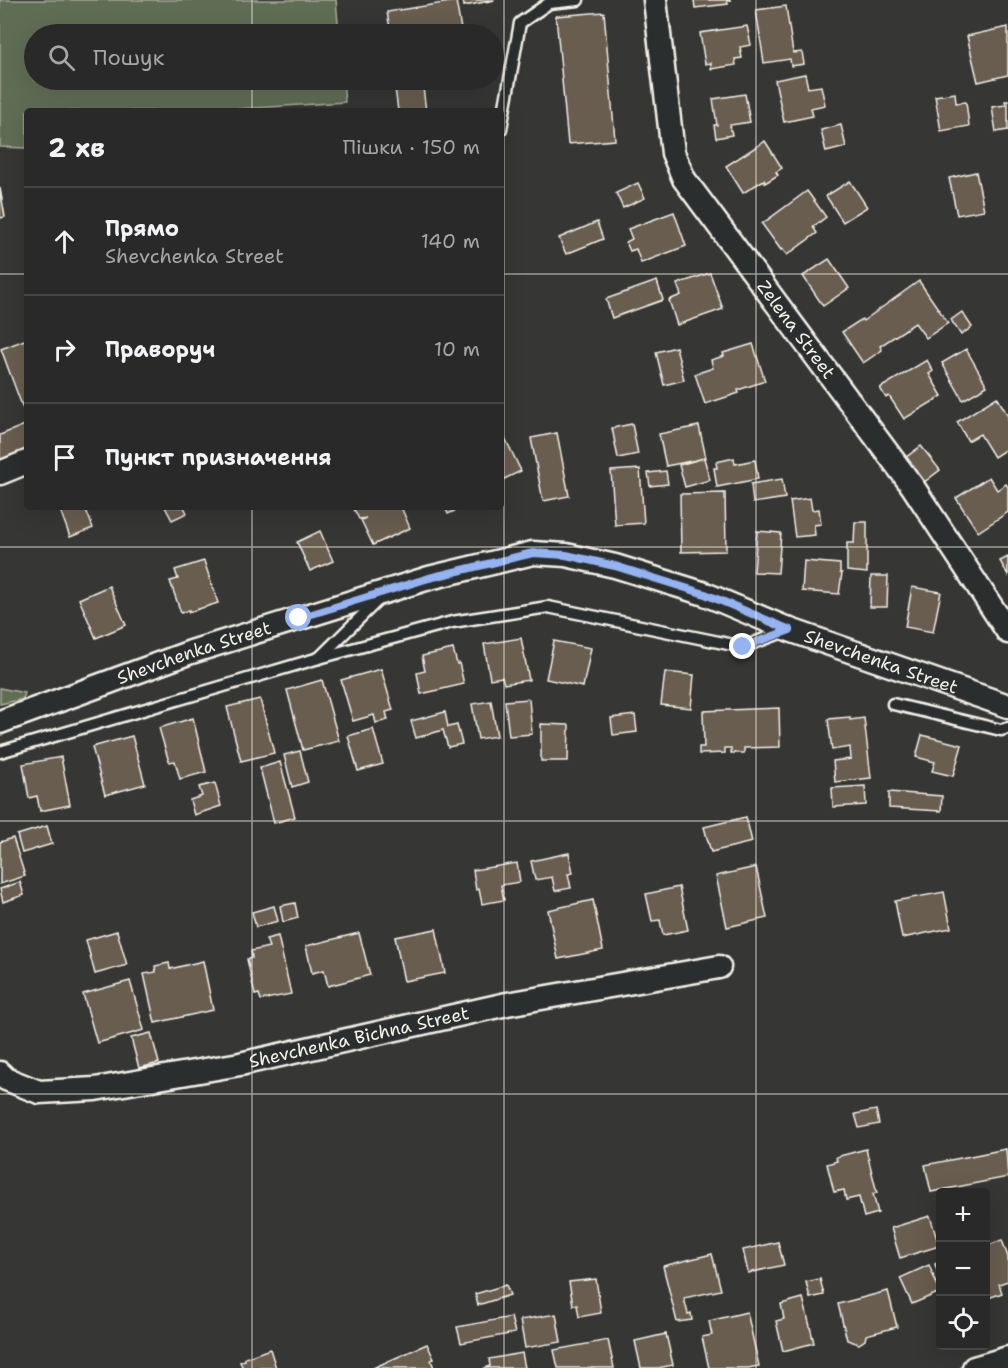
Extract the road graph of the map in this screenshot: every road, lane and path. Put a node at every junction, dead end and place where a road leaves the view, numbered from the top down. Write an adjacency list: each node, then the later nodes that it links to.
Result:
1 (578, 0): 3 (lane)
2 (655, 0): 8 (street, Zelena Street)
3 (504, 111)
4 (24, 463): 5 (street)
5 (0, 473)
6 (386, 591): 7 (street, Shevchenka Street); 9 (lane); 12 (street, Shevchenka Street)
7 (790, 630): 9 (lane); 11 (street, Shevchenka Street)
8 (1008, 632)
9 (319, 658): 14 (lane)
10 (893, 704): 13 (lane)
11 (1008, 706)
12 (0, 722)
13 (1008, 728)
14 (0, 752)
15 (719, 967): 16 (street, Shevchenka Bichna Street)
16 (0, 1073)
17 (1008, 1358): 18 (street)
18 (974, 1368)

